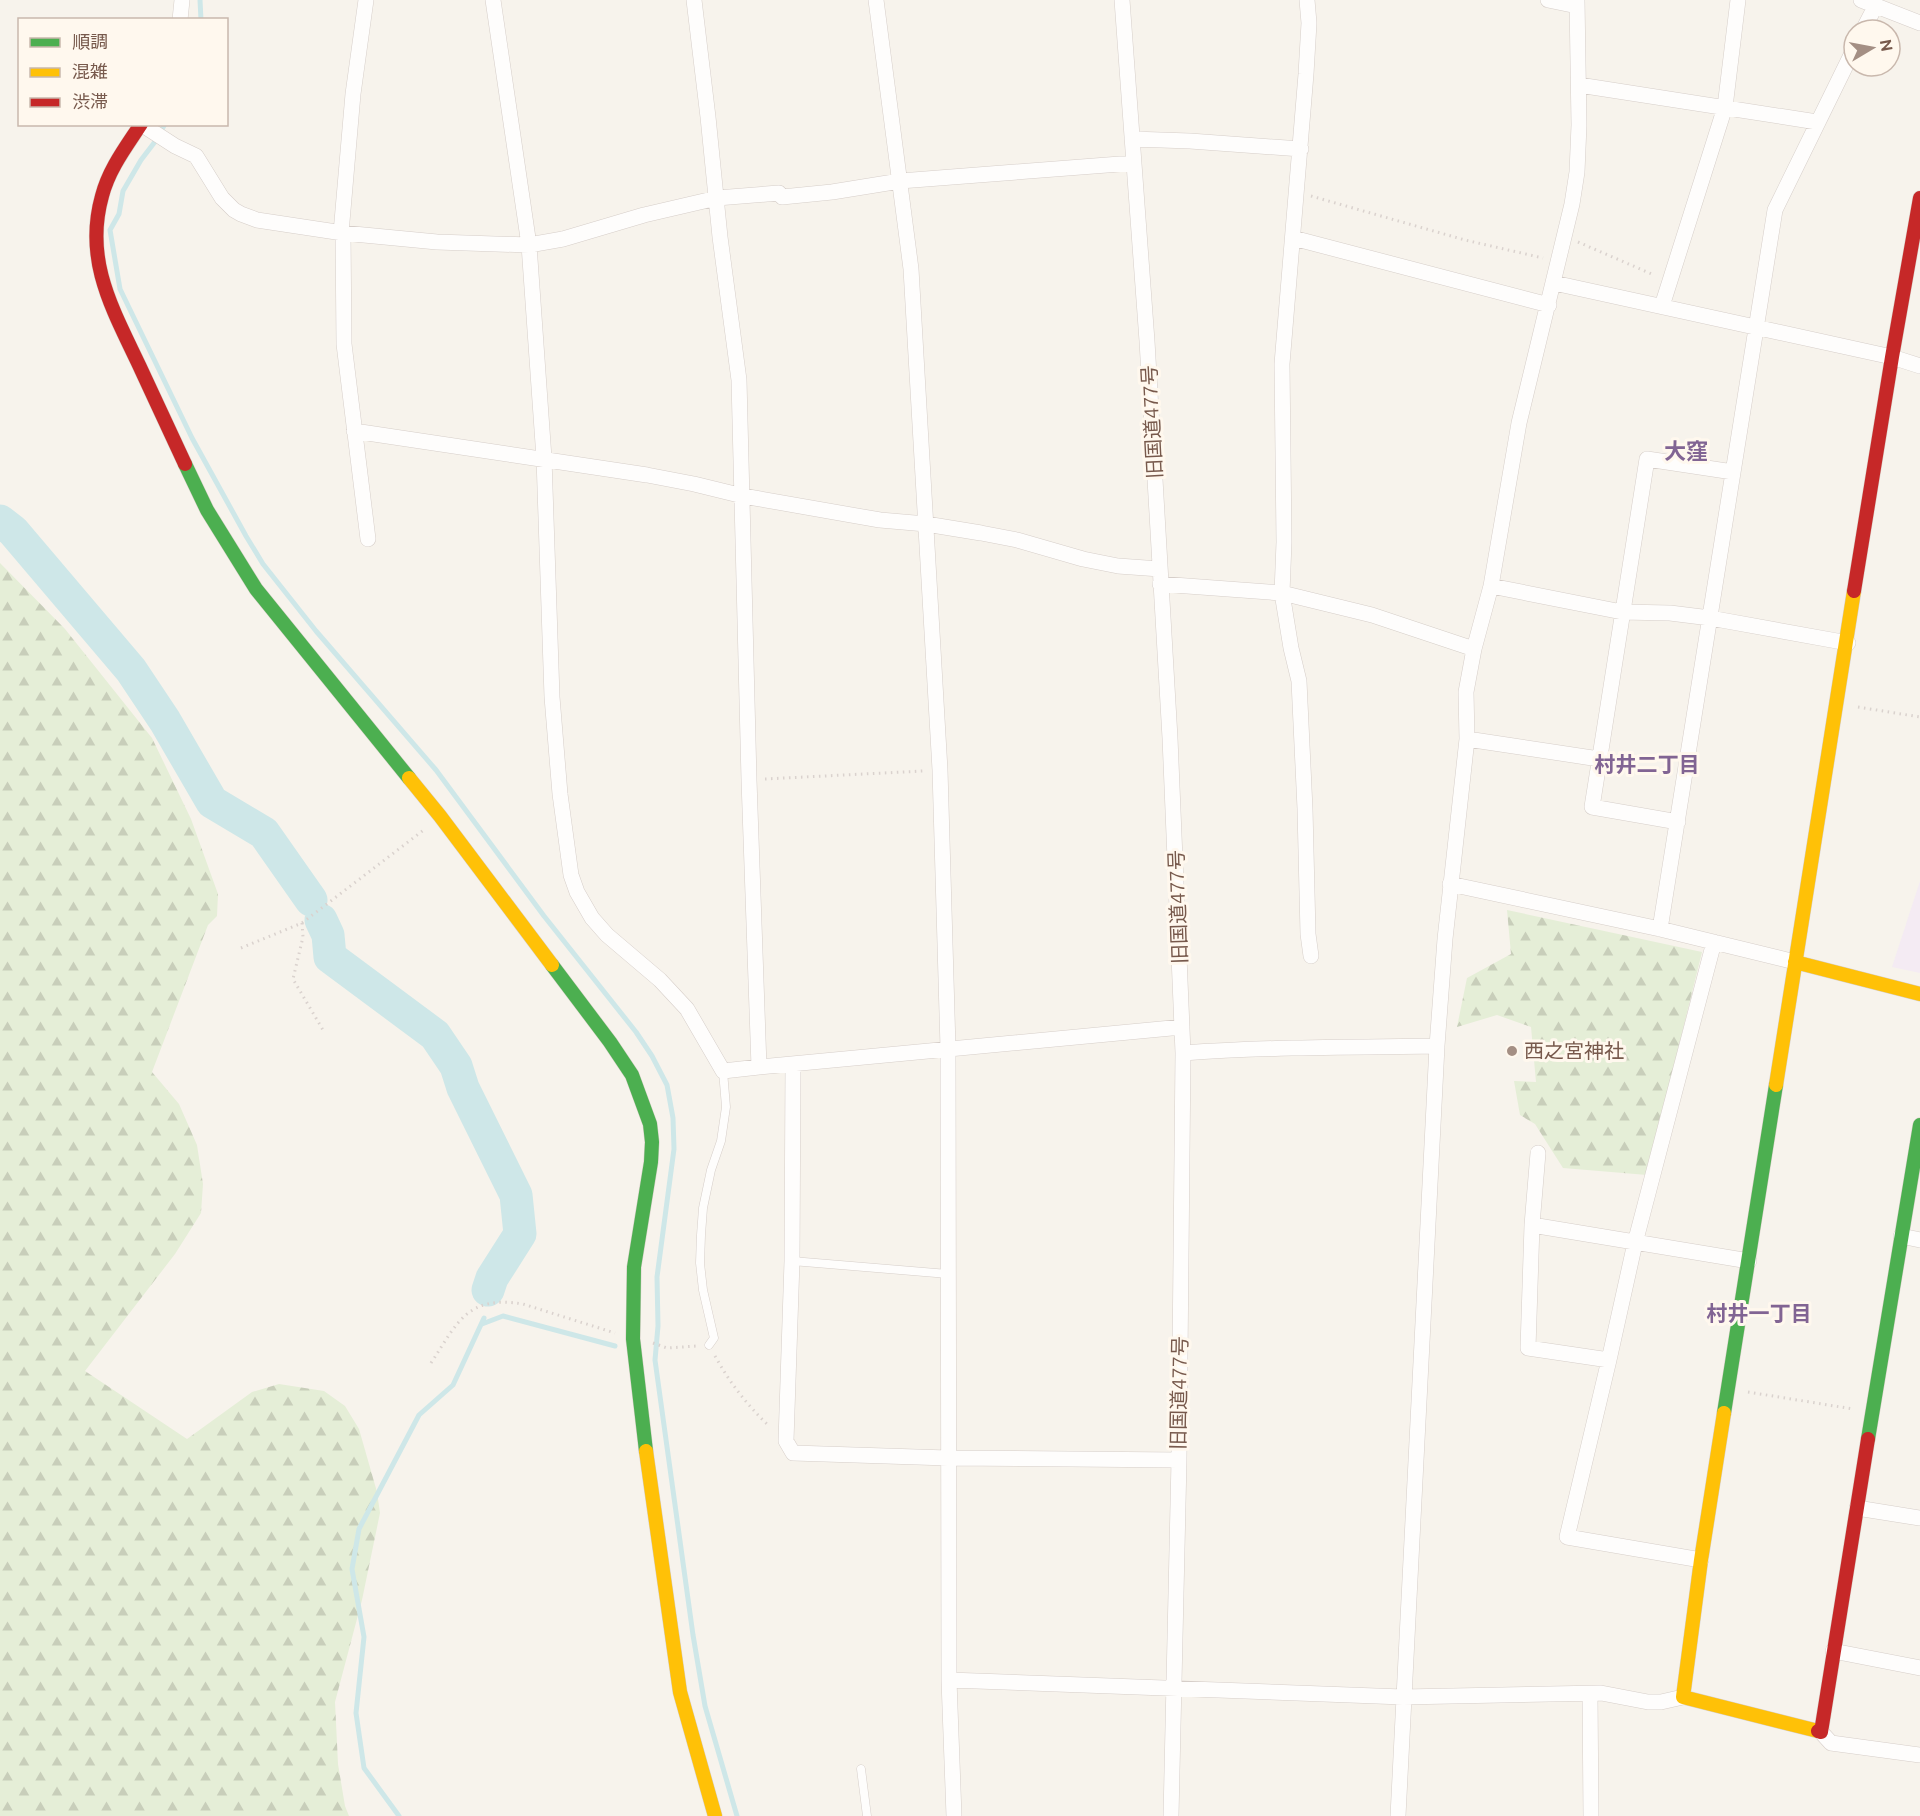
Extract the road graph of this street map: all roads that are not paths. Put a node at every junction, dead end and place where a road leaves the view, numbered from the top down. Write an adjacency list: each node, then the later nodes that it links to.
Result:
1 (182, 0): 12 (street)
2 (366, 0): 26 (street)
3 (493, 0): 28 (street)
4 (694, 0): 24 (street)
5 (876, 0): 23 (street)
6 (1122, 0): 20 (street, 旧国道477号)
7 (1307, 0): 21 (street)
8 (1548, 0): 10 (street)
9 (1738, 0): 17 (street)
10 (1577, 3): 16 (street)
11 (1868, 3): 13 (street); 14 (street)
12 (180, 18)
13 (1865, 18)
14 (1920, 23)
15 (1842, 73): 18 (street)
16 (1579, 85): 17 (street); 29 (street)
17 (1725, 107): 18 (street); 31 (street)
18 (1817, 122): 32 (street)
19 (143, 126): 26 (street); 90 (street)
20 (1132, 139): 21 (street); 22 (street, 旧国道477号)
21 (1301, 148): 27 (street)
22 (1133, 163): 23 (street); 41 (street, 旧国道477号)
23 (900, 181): 24 (street); 39 (street)
24 (717, 198): 28 (street); 38 (street)
25 (1920, 198): 33 (street)
26 (342, 233): 28 (street); 35 (street)
27 (1293, 238): 30 (street); 43 (street)
28 (530, 245): 36 (street)
29 (1554, 283): 30 (street); 31 (street)
30 (1549, 305): 42 (street)
31 (1662, 306): 32 (street)
32 (1756, 327): 33 (street); 37 (street)
33 (1892, 357): 34 (street); 46 (street)
34 (1920, 366)
35 (354, 431): 36 (street); 40 (street)
36 (544, 458): 38 (street); 63 (street)
37 (1733, 472): 44 (street); 45 (street)
38 (743, 496): 39 (street); 62 (street)
39 (926, 524): 41 (street); 59 (street)
40 (368, 539)
41 (1160, 576): 43 (street); 57 (street, 旧国道477号)
42 (1491, 586): 44 (street); 47 (street)
43 (1282, 593): 47 (street); 54 (street)
44 (1622, 612): 45 (street); 49 (street)
45 (1710, 618): 46 (street); 50 (street)
46 (1848, 643): 55 (street)
47 (1474, 649): 48 (street)
48 (1467, 739): 49 (street); 51 (street)
49 (1599, 759): 50 (street)
50 (1678, 822): 52 (street)
51 (1450, 884): 52 (street); 58 (street)
52 (1660, 929): 53 (street)
53 (1714, 942): 55 (street); 69 (street)
54 (1311, 957)
55 (1795, 962): 56 (street); 71 (street)
56 (1920, 994)
57 (1182, 1026): 59 (street); 60 (street, 旧国道477号)
58 (1437, 1046): 60 (street); 85 (street)
59 (948, 1048): 61 (street); 72 (street)
60 (1183, 1053): 76 (street, 旧国道477号)
61 (794, 1064): 62 (street); 70 (street)
62 (759, 1067): 63 (street)
63 (723, 1071): 73 (lane)
64 (1920, 1125): 67 (street)
65 (1538, 1153): 66 (street)
66 (1532, 1225): 69 (street); 74 (street)
67 (1901, 1236): 68 (street); 77 (street)
68 (1920, 1240)
69 (1635, 1243): 71 (street); 74 (street)
70 (792, 1261): 72 (lane); 75 (street)
71 (1749, 1261): 79 (street)
72 (948, 1274): 75 (street)
73 (709, 1345)
74 (1609, 1360): 79 (street)
75 (948, 1458): 76 (street); 82 (street)
76 (1179, 1460): 83 (street, 旧国道477号)
77 (1857, 1508): 78 (street); 80 (street)
78 (1920, 1518)
79 (1701, 1560): 86 (street)
80 (1833, 1651): 81 (street); 87 (street)
81 (1920, 1668)
82 (949, 1680): 83 (street); 92 (street)
83 (1174, 1689): 85 (street); 93 (street, 旧国道477号)
84 (1590, 1694): 85 (street); 86 (street); 95 (street)
85 (1403, 1697): 94 (street)
86 (1683, 1698): 87 (street)
87 (1821, 1732): 88 (street)
88 (1920, 1755)
89 (861, 1769): 91 (lane)
90 (715, 1816)
91 (867, 1816)
92 (954, 1816)
93 (1171, 1816)
94 (1398, 1816)
95 (1591, 1816)

